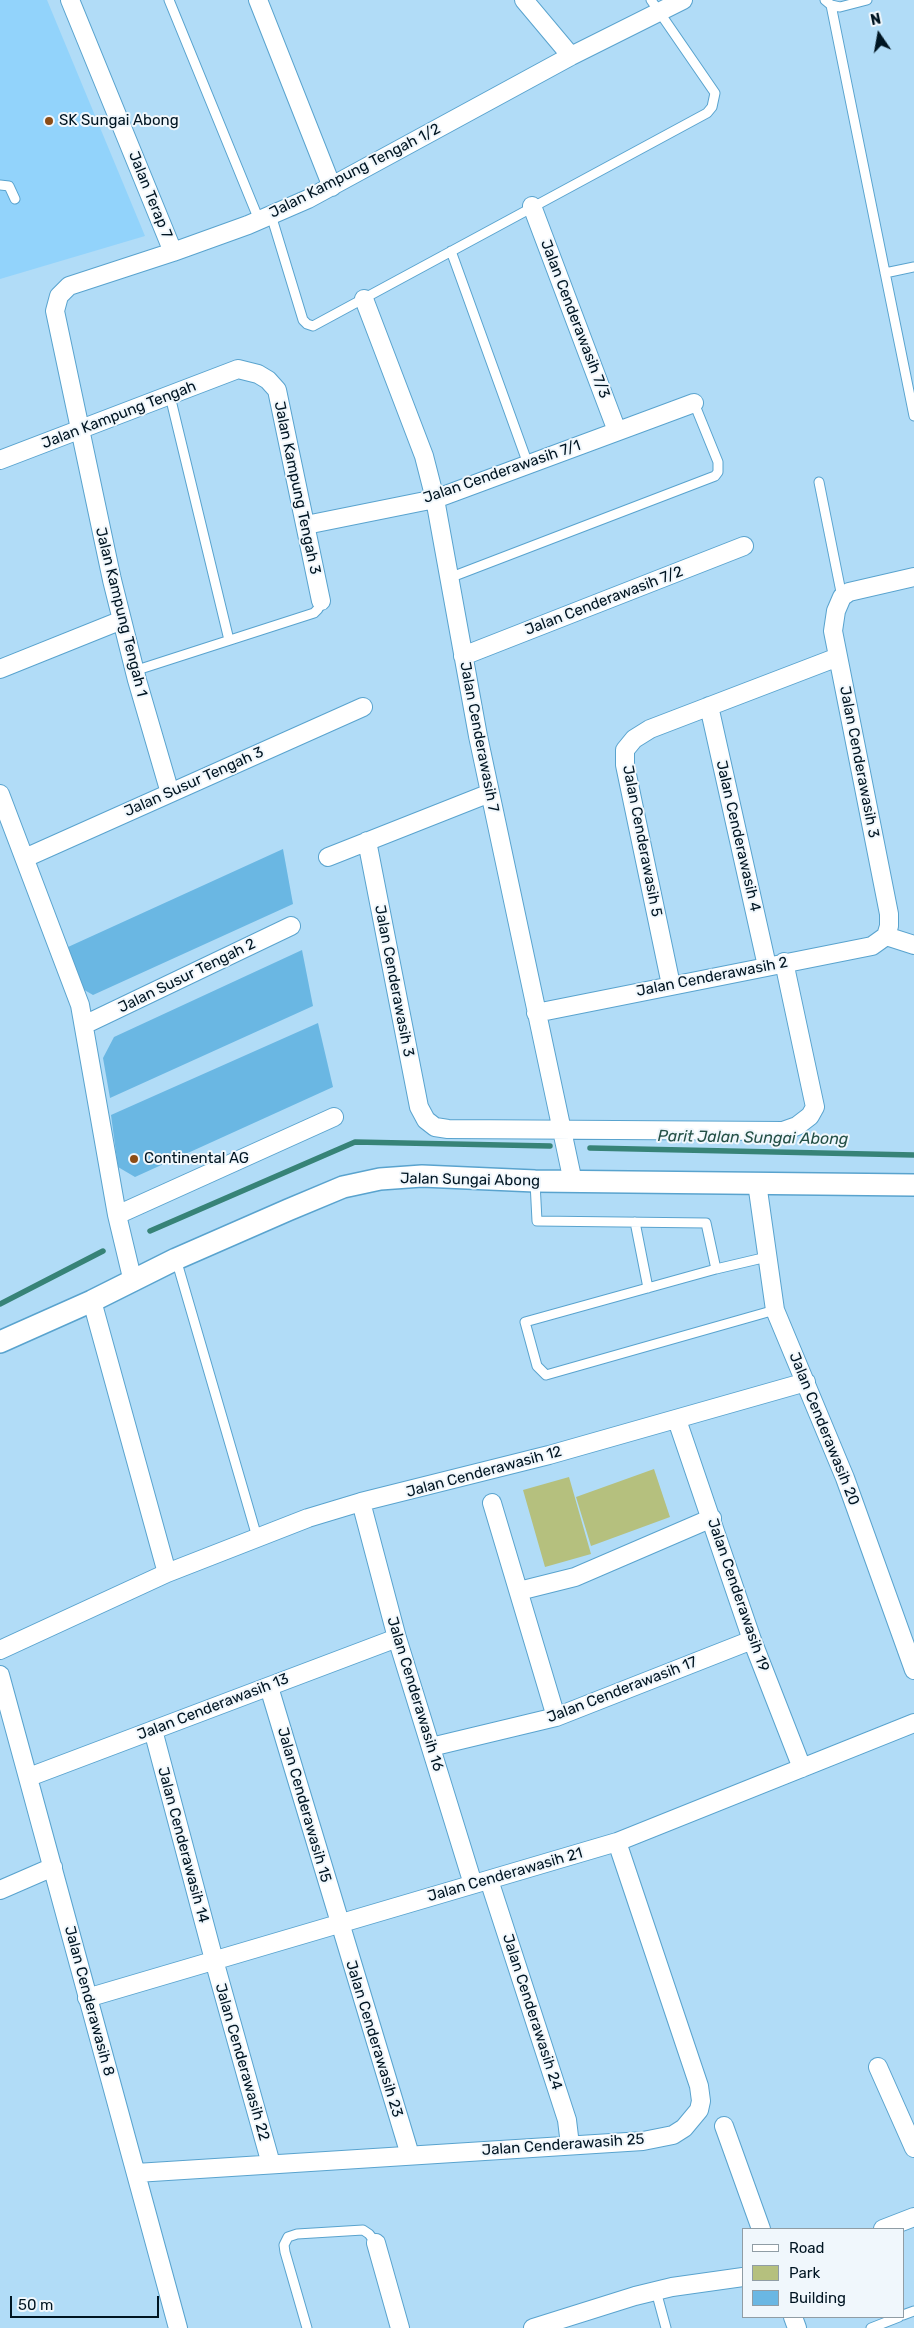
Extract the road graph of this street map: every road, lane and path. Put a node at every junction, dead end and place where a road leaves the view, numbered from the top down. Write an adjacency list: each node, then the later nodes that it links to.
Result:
1 (70, 0): 15 (street, Jalan Terap 7)
2 (169, 0): 14 (lane)
3 (258, 0): 11 (street)
4 (524, 0): 9 (street)
5 (683, 0): 8 (street, Jalan Kampung Tengah 1/2)
6 (867, 0): 7 (lane)
7 (828, 3): 18 (lane)
8 (655, 6): 9 (street, Jalan Kampung Tengah 1/2); 13 (lane)
9 (571, 56): 11 (street, Jalan Kampung Tengah 1/2)
10 (0, 186): 12 (lane)
11 (332, 186): 14 (street, Jalan Kampung Tengah 1/2)
12 (15, 199)
13 (532, 206): 16 (lane); 25 (street, Jalan Cenderawasih 7/3)
14 (265, 218): 15 (street, Jalan Kampung Tengah 1/2); 19 (lane)
15 (173, 252): 24 (street, Jalan Kampung Tengah 1/2)
16 (451, 252): 19 (lane); 27 (lane)
17 (914, 267): 18 (lane)
18 (885, 273): 23 (lane)
19 (364, 299): 29 (street, Jalan Cenderawasih 7)
20 (238, 369): 21 (street, Jalan Kampung Tengah); 30 (street, Jalan Kampung Tengah 3)
21 (170, 396): 24 (street, Jalan Kampung Tengah); 37 (lane)
22 (694, 403): 25 (street, Jalan Cenderawasih 7/1); 33 (lane)
23 (914, 416)
24 (80, 430): 26 (street, Jalan Kampung Tengah); 36 (street, Jalan Kampung Tengah 1)
25 (617, 431): 27 (street, Jalan Cenderawasih 7/1)
26 (0, 460)
27 (528, 464): 29 (street, Jalan Cenderawasih 7/1)
28 (819, 482): 34 (lane)
29 (435, 499): 30 (street, Jalan Cenderawasih 7/1); 33 (street, Jalan Cenderawasih 7)
30 (306, 525): 35 (street, Jalan Kampung Tengah 3)
31 (744, 546): 38 (street, Jalan Cenderawasih 7/2)
32 (914, 577): 34 (street)
33 (449, 578): 38 (street, Jalan Cenderawasih 7)
34 (846, 595): 39 (street, Jalan Cenderawasih 3)
35 (321, 601): 37 (lane)
36 (122, 620): 40 (street); 41 (street, Jalan Kampung Tengah 1)
37 (229, 640): 41 (lane)
38 (463, 656): 45 (street, Jalan Cenderawasih 7)
39 (838, 657): 42 (street, Jalan Cenderawasih 5); 51 (street, Jalan Cenderawasih 3)
40 (0, 668)
41 (134, 671): 44 (street, Jalan Kampung Tengah 1)
42 (709, 706): 54 (street, Jalan Cenderawasih 4); 55 (street, Jalan Cenderawasih 5)
43 (363, 707): 44 (street, Jalan Susur Tengah 3)
44 (170, 793): 49 (street, Jalan Susur Tengah 3)
45 (490, 793): 47 (street); 56 (street, Jalan Cenderawasih 7)
46 (0, 794): 49 (street)
47 (367, 841): 48 (street); 59 (street, Jalan Cenderawasih 3)
48 (328, 857)
49 (25, 858): 57 (street)
50 (291, 926): 57 (street, Jalan Susur Tengah 2)
51 (886, 936): 52 (street); 53 (street, Jalan Cenderawasih 2)
52 (914, 945)
53 (784, 962): 54 (street, Jalan Cenderawasih 2); 59 (street)
54 (766, 966): 55 (street, Jalan Cenderawasih 2)
55 (671, 984): 56 (street, Jalan Cenderawasih 2)
56 (536, 1013): 59 (street, Jalan Cenderawasih 7)
57 (84, 1025): 64 (street)
58 (334, 1118): 64 (street)
59 (562, 1128): 61 (street, Jalan Cenderawasih 7)
60 (535, 1181): 61 (street, Jalan Sungai Abong); 65 (lane); 67 (street, Jalan Sungai Abong)
61 (573, 1182): 62 (street, Jalan Sungai Abong)
62 (758, 1183): 63 (street, Jalan Sungai Abong); 66 (street, Jalan Cenderawasih 20)
63 (914, 1185)
64 (117, 1215): 69 (street)
65 (634, 1222): 68 (lane); 70 (lane)
66 (767, 1258): 68 (lane); 72 (street, Jalan Cenderawasih 20)
67 (176, 1259): 69 (street, Jalan Sungai Abong); 79 (lane)
68 (716, 1269): 70 (lane)
69 (133, 1282): 71 (street, Jalan Sungai Abong)
70 (648, 1288): 72 (lane)
71 (92, 1302): 73 (street, Jalan Sungai Abong); 80 (street)
72 (775, 1310): 74 (street, Jalan Cenderawasih 20)
73 (0, 1342)
74 (806, 1382): 75 (street, Jalan Cenderawasih 12); 85 (street, Jalan Cenderawasih 20)
75 (677, 1420): 76 (street, Jalan Cenderawasih 12); 78 (street, Jalan Cenderawasih 19)
76 (361, 1502): 79 (street, Jalan Cenderawasih 12); 82 (street, Jalan Cenderawasih 16)
77 (492, 1503): 81 (street)
78 (712, 1518): 81 (street); 83 (street, Jalan Cenderawasih 19)
79 (257, 1537): 80 (street, Jalan Cenderawasih 12)
80 (167, 1573): 84 (street, Jalan Cenderawasih 12)
81 (519, 1591): 88 (street)
82 (397, 1638): 87 (street, Jalan Cenderawasih 13); 91 (street, Jalan Cenderawasih 16)
83 (752, 1640): 88 (street, Jalan Cenderawasih 17); 92 (street, Jalan Cenderawasih 19)
84 (0, 1650)
85 (914, 1670)
86 (0, 1675): 93 (street, Jalan Cenderawasih 8)
87 (269, 1686): 90 (street, Jalan Cenderawasih 13); 98 (street, Jalan Cenderawasih 15)
88 (556, 1717): 91 (street, Jalan Cenderawasih 17)
89 (914, 1723): 92 (street, Jalan Cenderawasih 21)
90 (153, 1730): 93 (street, Jalan Cenderawasih 13); 99 (street, Jalan Cenderawasih 14)
91 (431, 1747): 96 (street, Jalan Cenderawasih 16)
92 (802, 1768): 94 (street, Jalan Cenderawasih 21)
93 (29, 1777): 95 (street, Jalan Cenderawasih 8)
94 (617, 1842): 96 (street, Jalan Cenderawasih 21); 103 (street, Jalan Cenderawasih 25)
95 (53, 1867): 97 (street); 100 (street, Jalan Cenderawasih 8)
96 (481, 1882): 98 (street, Jalan Cenderawasih 21); 103 (street, Jalan Cenderawasih 24)
97 (0, 1890)
98 (339, 1924): 99 (street, Jalan Cenderawasih 21); 105 (street, Jalan Cenderawasih 23)
99 (214, 1960): 100 (street, Jalan Cenderawasih 21); 106 (street, Jalan Cenderawasih 22)
100 (87, 1998): 107 (street, Jalan Cenderawasih 8)
101 (878, 2067): 104 (street)
102 (724, 2126): 109 (street)
103 (570, 2145): 105 (street, Jalan Cenderawasih 25)
104 (914, 2148)
105 (410, 2155): 106 (street, Jalan Cenderawasih 25)
106 (271, 2164): 107 (street, Jalan Cenderawasih 25)
107 (136, 2173): 115 (street, Jalan Cenderawasih 8)
108 (914, 2217): 110 (street)
109 (761, 2228)
110 (886, 2228)
111 (376, 2243): 116 (lane); 117 (street)
112 (742, 2277): 113 (street)
113 (656, 2291): 118 (street); 119 (lane)
114 (896, 2318): 120 (lane)
115 (178, 2328)
116 (307, 2328)
117 (400, 2328)
118 (533, 2328)
119 (666, 2328)
120 (871, 2328)

